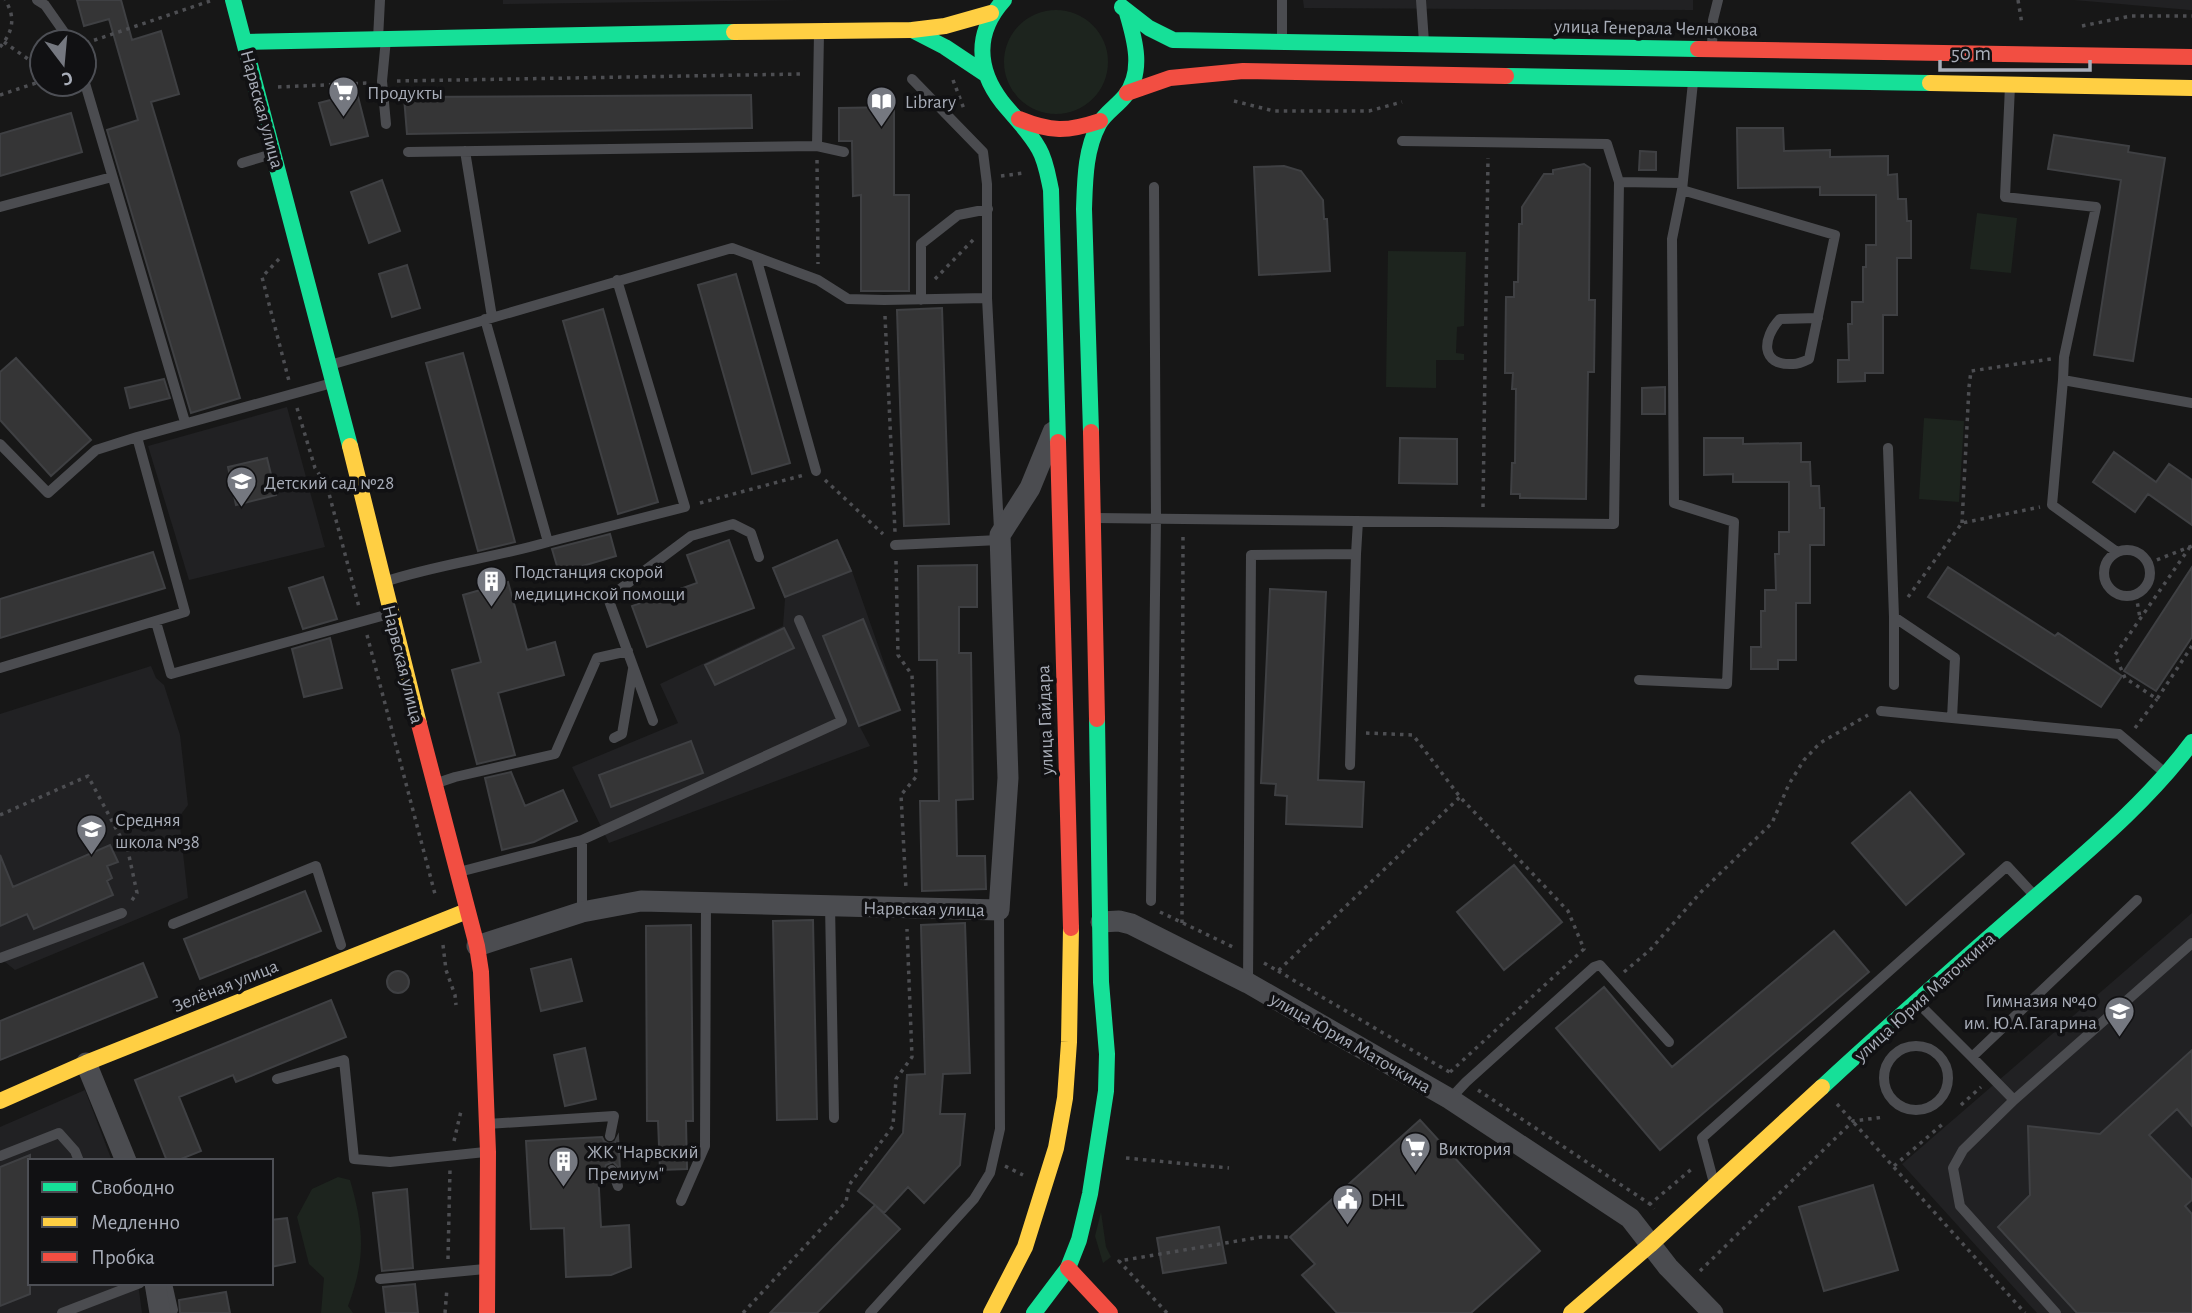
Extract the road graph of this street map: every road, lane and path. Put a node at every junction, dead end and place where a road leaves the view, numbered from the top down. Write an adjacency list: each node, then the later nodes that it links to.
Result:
1 (5, 0): 24 (path)
2 (37, 0): 17 (lane)
3 (209, 0): 20 (path)
4 (233, 0): 23 (main road, Нарвская улица)
5 (380, 0): 21 (lane)
6 (1004, 0): 12 (main road)
7 (1114, 0): 13 (main road, улица Гайдара)
8 (1282, 0): 22 (lane)
9 (1421, 0): 25 (lane)
10 (1718, 0): 27 (lane)
11 (2018, 0): 15 (path)
12 (991, 13): 19 (main road); 32 (main road)
13 (1127, 13): 22 (main road, улица Генерала Челнокова); 41 (main road, улица Гайдара)
14 (2192, 16): 16 (path)
15 (2022, 24)
16 (2082, 26)
17 (61, 28)
18 (819, 30): 19 (main road); 21 (main road); 52 (lane)
19 (912, 30): 26 (main road)
20 (98, 39)
21 (382, 39): 23 (main road); 35 (lane)
22 (1283, 41): 25 (main road, улица Генерала Челнокова)
23 (245, 42): 56 (main road, Нарвская улица)
24 (2, 44): 30 (path)
25 (1424, 44): 27 (main road, улица Генерала Челнокова)
26 (945, 47): 32 (main road); 46 (path)
27 (1712, 49): 28 (main road, улица Генерала Челнокова)
28 (2004, 54): 29 (main road, улица Генерала Челнокова); 36 (main road)
29 (2192, 57)
30 (28, 60)
31 (811, 74): 35 (path)
32 (984, 74): 47 (main road, улица Гайдара)
33 (912, 79): 65 (lane)
34 (1693, 79): 36 (main road); 41 (main road); 62 (lane)
35 (383, 81): 39 (path); 49 (lane)
36 (1990, 84): 37 (main road)
37 (2010, 84): 40 (main road); 76 (lane)
38 (28, 85): 42 (path)
39 (278, 87)
40 (2192, 88)
41 (1127, 93): 48 (main road, улица Гайдара)
42 (0, 94)
43 (89, 98): 60 (lane)
44 (1234, 101): 45 (path)
45 (1402, 102)
46 (967, 112)
47 (1019, 119): 48 (main road, улица Гайдара); 82 (main road, улица Гайдара)
48 (1100, 121): 90 (main road, улица Гайдара)
49 (386, 124)
50 (1402, 141): 51 (lane)
51 (1488, 142): 61 (lane); 94 (path)
52 (817, 146): 53 (lane); 55 (lane); 69 (path)
53 (465, 151): 54 (lane); 74 (lane)
54 (408, 152)
55 (844, 152)
56 (275, 153): 57 (lane); 77 (main road, Нарвская улица)
57 (242, 163)
58 (1028, 173): 59 (path)
59 (1004, 174)
60 (112, 177): 64 (lane); 83 (lane)
61 (1619, 182): 62 (lane); 94 (lane)
62 (1682, 186): 75 (lane); 116 (lane)
63 (1154, 187): 91 (lane)
64 (0, 208)
65 (988, 209): 66 (lane); 71 (lane)
66 (987, 230): 71 (path); 72 (lane)
67 (755, 257): 69 (lane); 70 (lane); 87 (lane)
68 (279, 258): 80 (path)
69 (818, 280): 73 (lane)
70 (617, 281): 74 (lane); 89 (lane)
71 (921, 295): 72 (lane); 73 (lane)
72 (988, 298): 96 (lane)
73 (884, 300): 98 (path)
74 (489, 318): 77 (lane); 97 (lane)
75 (1818, 318): 75 (lane)
76 (2064, 357): 78 (lane); 95 (path)
77 (330, 365): 79 (main road, Нарвская улица)
78 (2063, 380): 81 (lane); 88 (lane)
79 (334, 382): 80 (lane); 104 (main road, Нарвская улица)
80 (293, 393): 83 (lane); 110 (path)
81 (2192, 403)
82 (1058, 417): 96 (street); 207 (main road, улица Гайдара)
83 (185, 422): 84 (lane)
84 (136, 437): 85 (lane); 111 (lane)
85 (0, 444)
86 (1888, 448): 107 (lane)
87 (816, 471): 89 (path); 98 (path)
88 (2052, 505): 95 (path); 100 (lane)
89 (685, 507): 97 (lane)
90 (1093, 517): 91 (lane); 144 (main road, улица Гайдара)
91 (1156, 519): 92 (lane); 138 (lane)
92 (1183, 519): 93 (lane); 145 (path)
93 (1358, 521): 94 (lane); 101 (lane)
94 (1483, 523)
95 (1962, 523): 107 (path)
96 (1000, 538): 98 (lane); 140 (street)
97 (548, 542): 104 (lane)
98 (895, 545): 139 (path)
99 (2191, 546): 103 (path); 108 (path)
100 (2117, 552): 103 (lane); 105 (lane)
101 (1356, 554): 122 (lane); 151 (lane)
102 (759, 557): 113 (lane)
103 (2150, 563): 105 (lane)
104 (384, 582): 106 (main road, Нарвская улица)
105 (2136, 596): 108 (path)
106 (392, 613): 110 (lane); 128 (main road, Нарвская улица)
107 (1894, 617): 117 (lane); 120 (lane)
108 (2140, 619): 118 (path)
109 (799, 620): 131 (lane)
110 (363, 621): 111 (lane); 137 (path)
111 (156, 622): 115 (lane)
112 (2192, 646): 118 (path)
113 (628, 651): 114 (lane); 128 (lane)
114 (633, 666): 121 (lane); 123 (lane)
115 (0, 668)
116 (1639, 680)
117 (1894, 685)
118 (2157, 699): 124 (path)
119 (1878, 711): 120 (lane); 153 (path)
120 (1952, 718): 124 (lane)
121 (653, 721)
122 (1350, 732): 126 (lane); 129 (path)
123 (614, 738)
124 (2126, 739): 127 (lane)
125 (2192, 742): 127 (main road, улица Юрия Маточкина)
126 (1350, 765)
127 (2167, 775): 133 (main road, улица Юрия Маточкина)
128 (434, 784): 132 (main road, Нарвская улица)
129 (1460, 797): 151 (path); 162 (path)
130 (0, 815): 143 (path)
131 (582, 840): 132 (lane); 142 (lane)
132 (456, 873): 141 (main road, Нарвская улица)
133 (2035, 897): 155 (main road, улица Юрия Маточкина); 188 (lane)
134 (2137, 900): 159 (lane)
135 (706, 902): 136 (street, Нарвская улица); 142 (street, Нарвская улица); 190 (lane)
136 (830, 905): 139 (street, Нарвская улица); 172 (lane)
137 (438, 906)
138 (1155, 906): 145 (path)
139 (906, 907): 140 (street, Нарвская улица); 205 (path)
140 (999, 909): 183 (lane)
141 (467, 911): 150 (main road, Нарвская улица); 161 (main road, Зелёная улица)
142 (582, 912): 150 (street, Нарвская улица)
143 (122, 913): 152 (lane)
144 (1101, 922): 154 (street, улица Юрия Маточкина); 193 (main road, улица Гайдара)
145 (1182, 923): 151 (path)
146 (173, 924): 149 (lane)
147 (442, 936): 156 (path)
148 (2192, 943): 167 (lane)
149 (341, 945)
150 (477, 946): 175 (main road, Нарвская улица)
151 (1248, 954): 154 (lane)
152 (0, 958)
153 (1614, 981): 158 (lane); 166 (lane)
154 (1248, 983): 166 (street, улица Юрия Маточкина)
155 (1916, 1002): 157 (main road, улица Юрия Маточкина); 159 (lane)
156 (457, 1008)
157 (1873, 1041): 160 (lane); 165 (main road, улица Юрия Маточкина)
158 (1669, 1042)
159 (1972, 1057): 163 (lane)
160 (1891, 1058): 160 (lane)
161 (86, 1063): 168 (main road, Зелёная улица); 182 (street)
162 (1450, 1073)
163 (1992, 1077): 167 (lane); 169 (path)
164 (277, 1079): 179 (lane)
165 (1822, 1087): 173 (path); 188 (main road, улица Юрия Маточкина)
166 (1450, 1099): 192 (street, улица Юрия Маточкина)
167 (2014, 1100): 214 (lane)
168 (0, 1101)
169 (1962, 1105)
170 (461, 1109): 179 (path)
171 (1885, 1117): 173 (path)
172 (834, 1118)
173 (1853, 1121): 184 (path); 196 (path)
174 (1945, 1122): 184 (path)
175 (487, 1124): 176 (lane); 177 (main road, Нарвская улица)
176 (610, 1136)
177 (488, 1152): 179 (lane); 194 (main road, Нарвская улица)
178 (0, 1156): 181 (lane)
179 (451, 1156): 195 (path)
180 (1126, 1158): 185 (path)
181 (78, 1159)
182 (125, 1159)
183 (993, 1160): 187 (path); 206 (lane)
184 (1894, 1166): 213 (path)
185 (1229, 1168)
186 (612, 1170): 189 (lane)
187 (1028, 1177)
188 (1714, 1185): 192 (main road, улица Юрия Маточкина)
189 (618, 1186)
190 (681, 1201)
191 (1290, 1237): 210 (path)
192 (1650, 1245): 211 (main road, улица Юрия Маточкина); 212 (street, улица Юрия Маточкина)
193 (1062, 1265): 208 (main road, улица Гайдара); 209 (main road)
194 (488, 1269): 195 (lane); 204 (main road, Нарвская улица)
195 (448, 1273): 197 (lane); 203 (path)
196 (1694, 1277)
197 (380, 1279)
198 (131, 1285): 202 (lane)
199 (156, 1285): 201 (street)
200 (167, 1285): 201 (lane)
201 (166, 1312)
202 (62, 1313)
203 (445, 1313)
204 (488, 1313)
205 (743, 1313)
206 (870, 1313)
207 (991, 1313)
208 (1034, 1313)
209 (1110, 1313)
210 (1167, 1313)
211 (1570, 1313)
212 (1713, 1313)
213 (2025, 1313)
214 (2056, 1313)

